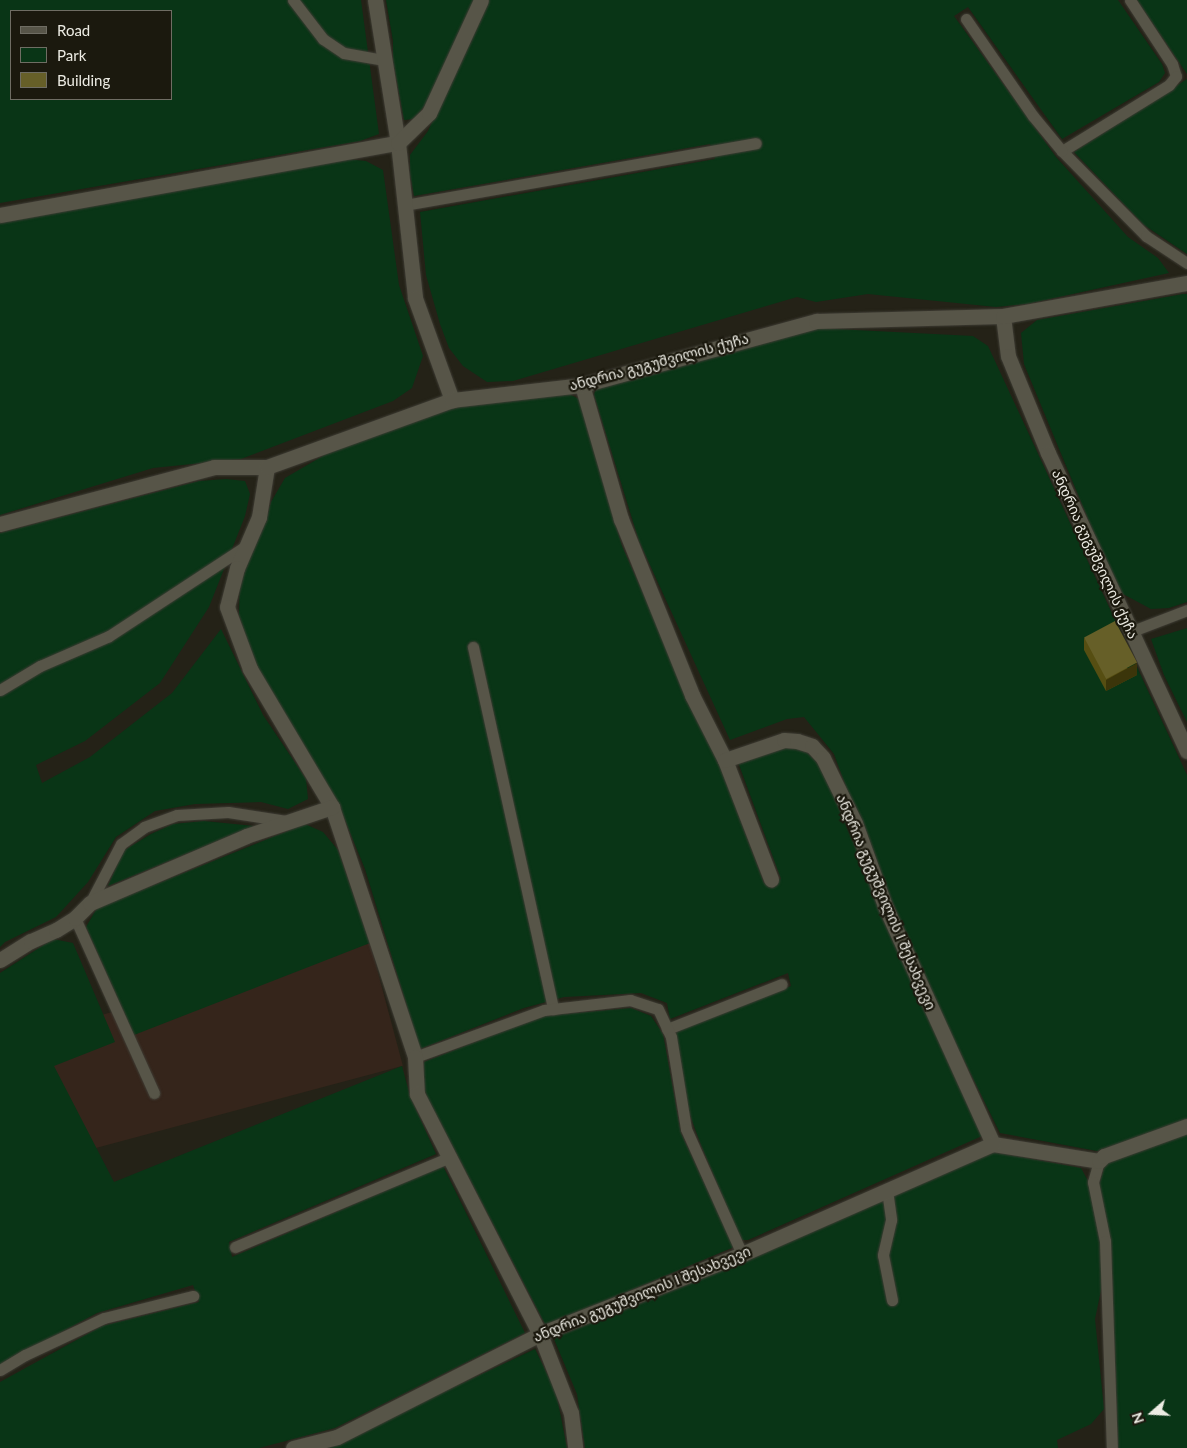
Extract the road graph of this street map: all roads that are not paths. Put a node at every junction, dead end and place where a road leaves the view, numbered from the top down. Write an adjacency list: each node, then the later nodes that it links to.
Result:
1 (293, 0): 6 (lane)
2 (375, 0): 6 (street)
3 (481, 0): 7 (street)
4 (1132, 1): 9 (lane)
5 (966, 19): 9 (lane)
6 (384, 60): 7 (street)
7 (398, 143): 10 (street); 11 (street)
8 (756, 143): 10 (lane)
9 (1062, 150): 12 (lane)
10 (405, 205): 16 (street)
11 (0, 215)
12 (1187, 263)
13 (1187, 283): 14 (street, ანდრია გუგუშვილის ქუჩა)
14 (1003, 316): 15 (street, ანდრია გუგუშვილის ქუჩა); 21 (street, ანდრია გუგუშვილის ქუჩა)
15 (582, 385): 16 (street, ანდრია გუგუშვილის ქუჩა); 25 (street)
16 (452, 400): 17 (street, ანდრია გუგუშვილის ქუჩა)
17 (267, 467): 18 (street, ანდრია გუგუშვილის ქუჩა); 19 (street)
18 (0, 524)
19 (246, 546): 23 (lane); 26 (street)
20 (1187, 610): 21 (lane)
21 (1130, 632): 24 (street, ანდრია გუგუშვილის ქუჩა)
22 (473, 647): 33 (lane)
23 (0, 690)
24 (1187, 750)
25 (725, 760): 28 (street); 38 (street, ანდრია გუგუშვილის I შესახვევი)
26 (332, 808): 27 (street); 35 (street)
27 (289, 822): 29 (street); 29 (lane)
28 (772, 879)
29 (90, 903): 30 (street)
30 (75, 918): 31 (street); 36 (lane)
31 (0, 960)
32 (782, 984): 34 (lane)
33 (553, 1009): 34 (lane); 35 (lane)
34 (667, 1029): 43 (lane)
35 (415, 1057): 39 (street)
36 (154, 1093)
37 (1187, 1126): 40 (street)
38 (993, 1144): 40 (street); 41 (street, ანდრია გუგუშვილის I შესახვევი)
39 (450, 1157): 42 (lane); 46 (street)
40 (1099, 1161): 50 (lane)
41 (886, 1190): 43 (street, ანდრია გუგუშვილის I შესახვევი); 45 (lane)
42 (235, 1246)
43 (742, 1254): 46 (street, ანდრია გუგუშვილის I შესახვევი)
44 (193, 1296): 47 (lane)
45 (892, 1300)
46 (540, 1334): 48 (street, ანდრია გუგუშვილის I შესახვევი); 49 (street)
47 (0, 1370)
48 (293, 1448)
49 (575, 1448)
50 (1112, 1448)

